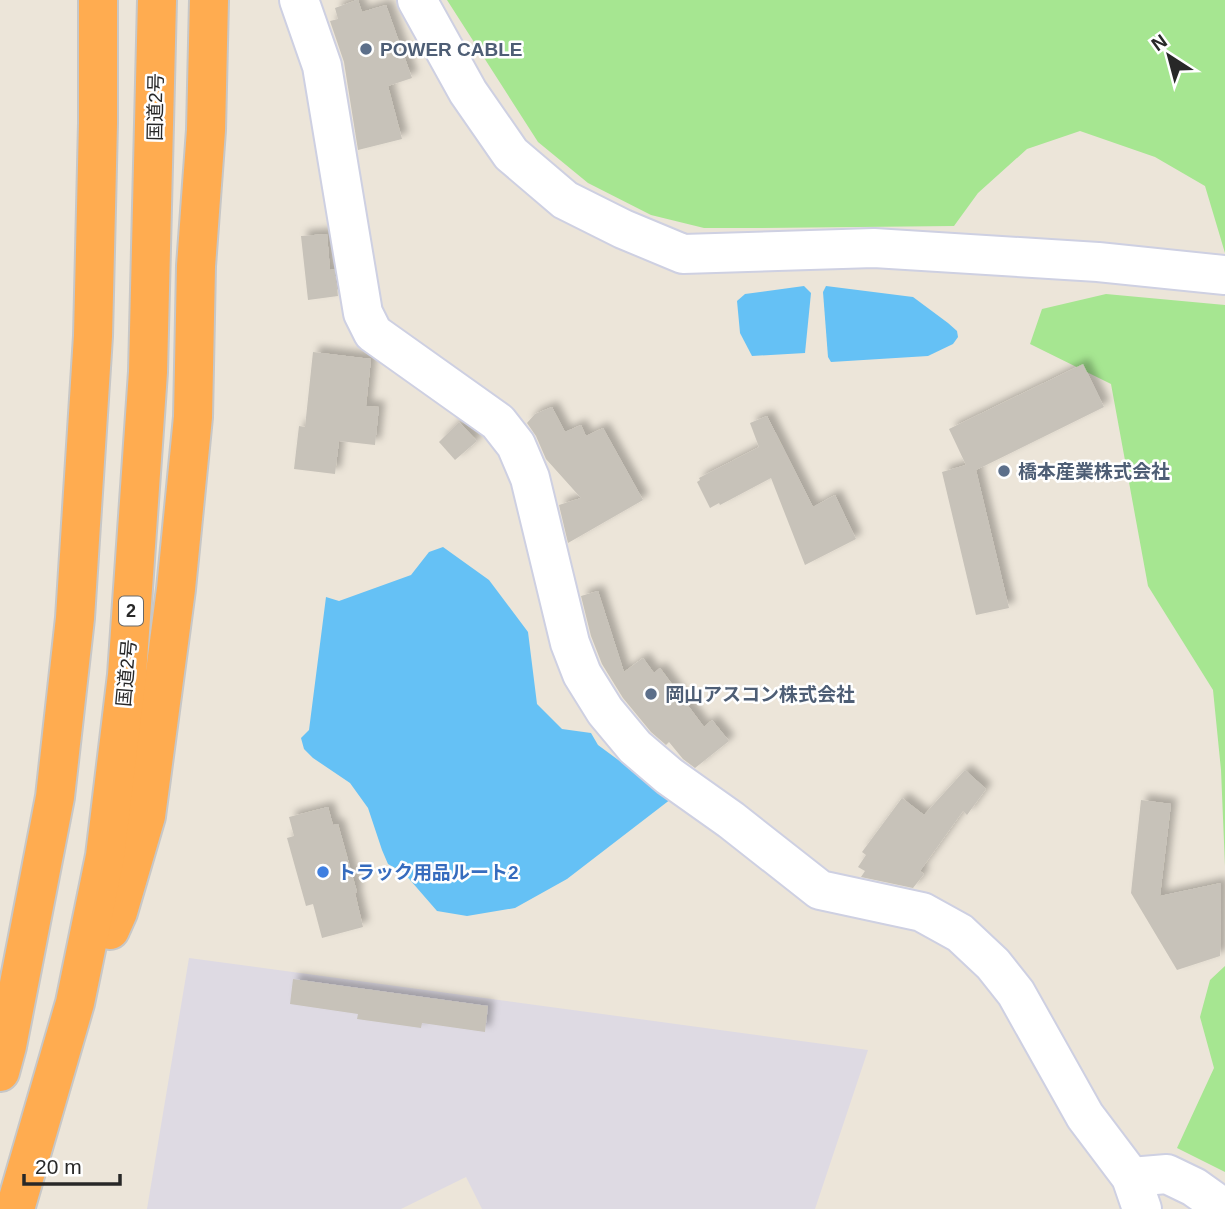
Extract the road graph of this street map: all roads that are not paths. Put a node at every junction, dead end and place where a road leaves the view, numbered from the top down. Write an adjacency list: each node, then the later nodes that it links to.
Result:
1 (78, 0): 7 (highway)
2 (98, 0): 7 (highway)
3 (158, 0): 9 (highway, 国道2号 / 2)
4 (209, 0): 9 (highway)
5 (299, 0): 11 (street)
6 (417, 0): 8 (street)
7 (98, 124): 10 (highway)
8 (1225, 275)
9 (75, 1003): 12 (highway, 国道2号 / 2)
10 (0, 1072)
11 (1137, 1193): 13 (street)
12 (15, 1209)
13 (1225, 1209)

